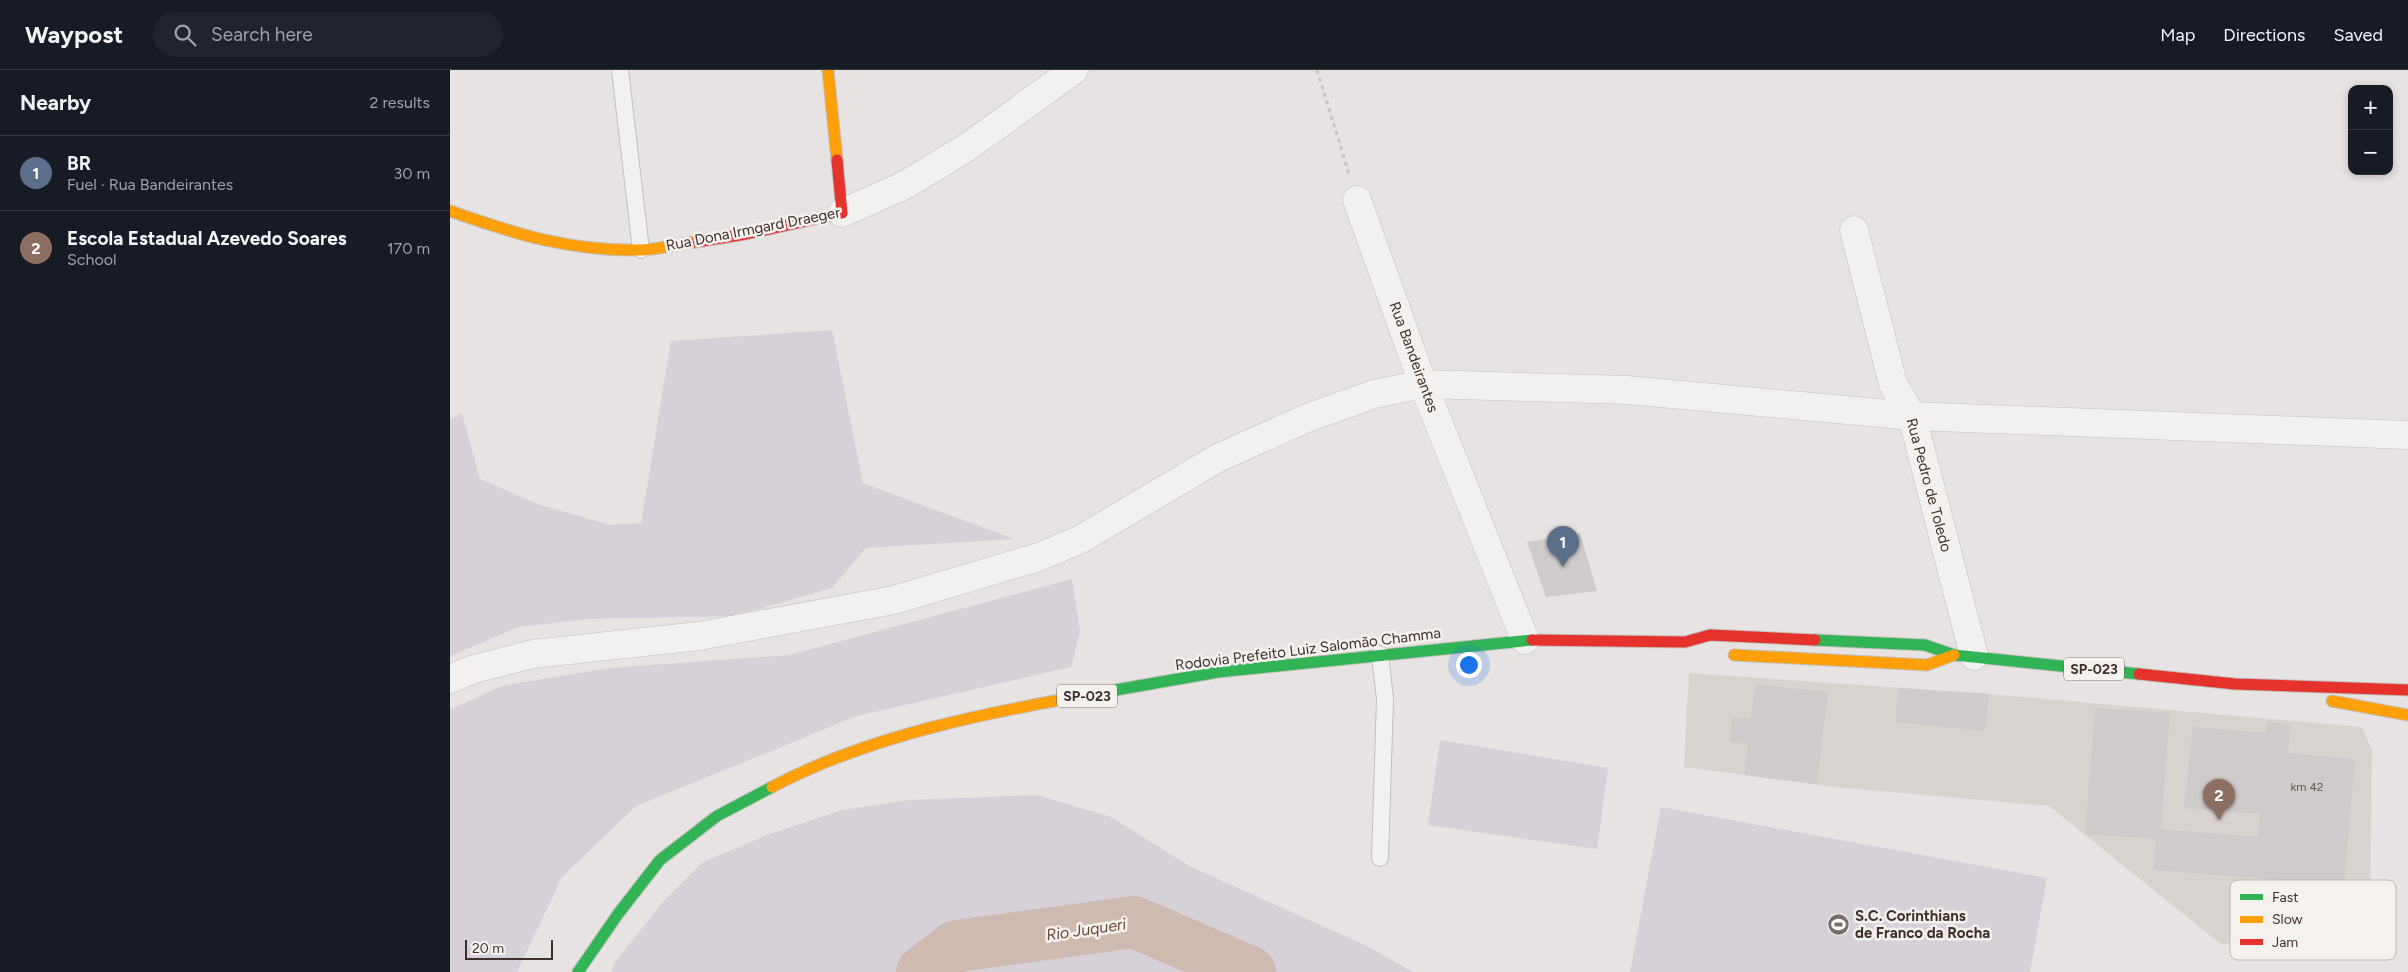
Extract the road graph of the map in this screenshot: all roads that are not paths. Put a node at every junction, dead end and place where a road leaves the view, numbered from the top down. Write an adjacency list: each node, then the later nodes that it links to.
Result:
1 (620, 70): 8 (lane)
2 (828, 70): 5 (main road)
3 (1074, 70): 5 (street, Rua Dona Irmgard Draeger)
4 (1357, 200): 9 (street, Rua Bandeirantes)
5 (842, 213): 8 (main road, Rua Dona Irmgard Draeger)
6 (452, 216): 8 (main road, Rua Dona Irmgard Draeger)
7 (1854, 230): 10 (street, Rua Pedro de Toledo)
8 (641, 250)
9 (1423, 384): 10 (street); 12 (street, Rua Bandeirantes); 18 (street)
10 (1912, 416): 11 (street); 17 (street, Rua Pedro de Toledo)
11 (2408, 435)
12 (1524, 640): 13 (main road, Rodovia Prefeito Luiz Salomão Chamma / SP-023); 15 (main road, Rodovia Prefeito Luiz Salomão Chamma / SP-023)
13 (1685, 642): 14 (main road, Rodovia Prefeito Luiz Salomão Chamma); 17 (main road, Rodovia Prefeito Luiz Salomão Chamma / SP-023)
14 (1699, 650)
15 (1380, 654): 22 (lane); 23 (main road, Rodovia Prefeito Luiz Salomão Chamma / SP-023)
16 (1726, 655): 17 (main road, Rodovia Prefeito Luiz Salomão Chamma)
17 (1964, 656): 19 (main road, Rodovia Prefeito Luiz Salomão Chamma / SP-023)
18 (450, 679)
19 (2234, 684): 20 (main road, Rodovia Prefeito Luiz Salomão Chamma / SP-023); 21 (main road, Rodovia Prefeito Luiz Salomão Chamma / SP-023)
20 (2408, 690)
21 (2408, 715)
22 (1380, 858)
23 (578, 972)

